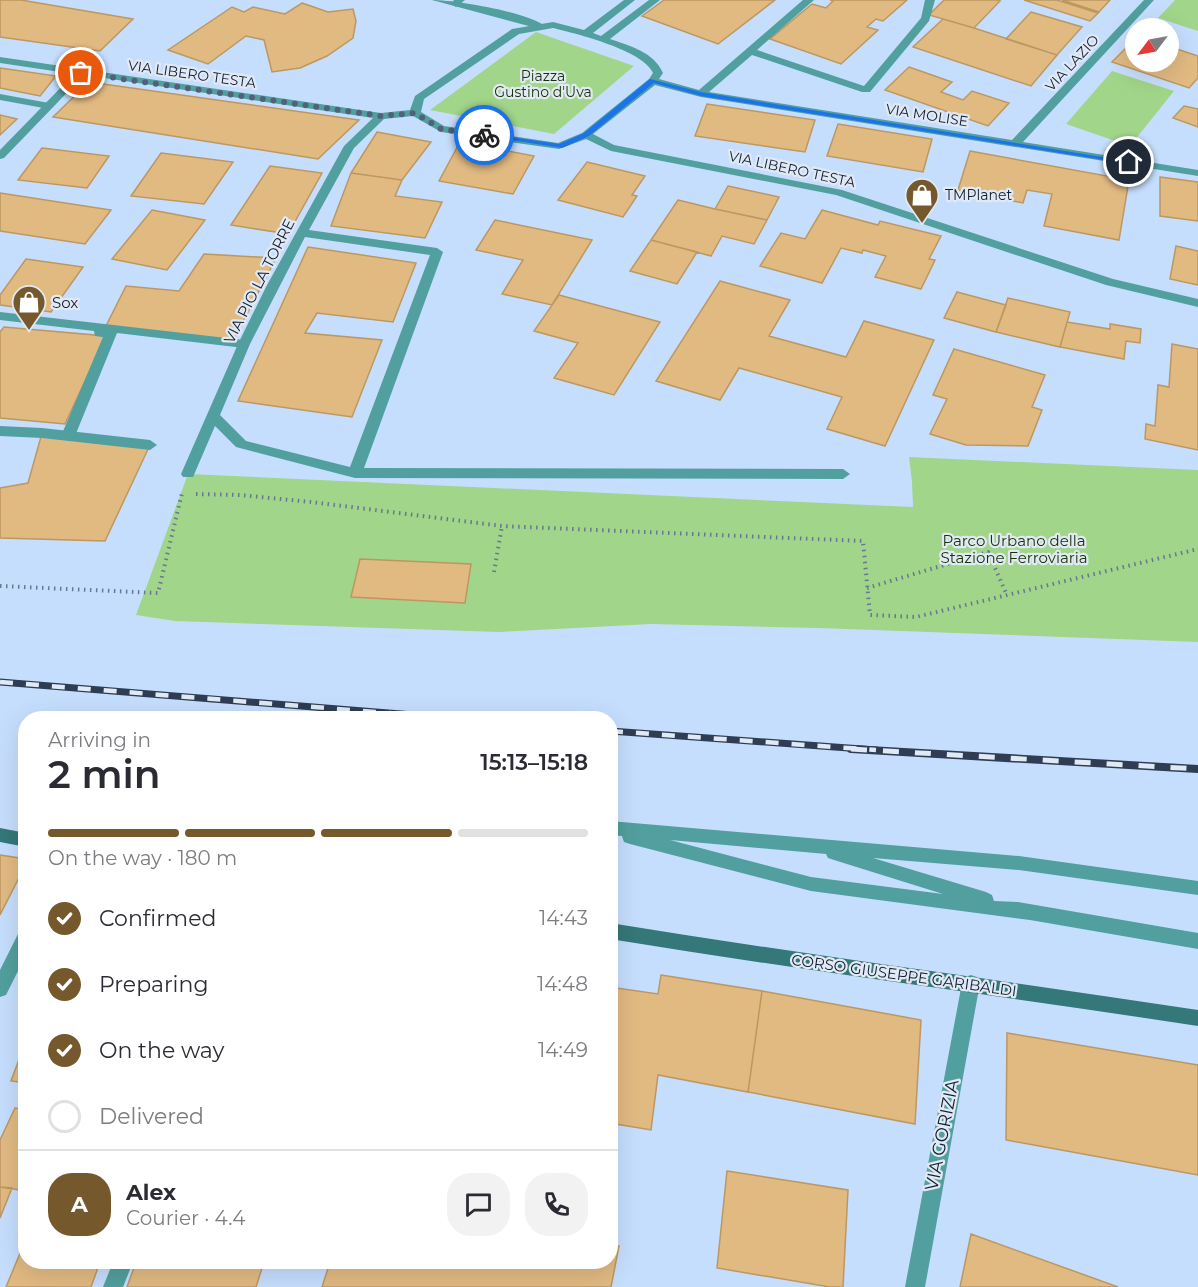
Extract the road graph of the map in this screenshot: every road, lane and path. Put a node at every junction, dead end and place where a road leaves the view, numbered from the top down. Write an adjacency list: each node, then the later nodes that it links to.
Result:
1 (437, 0): 7 (street)
2 (630, 0): 9 (street)
3 (655, 0): 10 (street)
4 (809, 0): 11 (street)
5 (930, 0): 11 (street)
6 (1149, 0): 21 (street, VIA LAZIO)
7 (458, 2): 8 (street)
8 (540, 26): 9 (street); 18 (street)
9 (586, 33): 10 (street)
10 (603, 39): 14 (street)
11 (750, 51): 15 (street)
12 (0, 60): 13 (street, VIA LIBERO TESTA)
13 (81, 73): 17 (street); 19 (street, VIA LIBERO TESTA)
14 (653, 81): 15 (street, VIA MOLISE); 20 (street)
15 (701, 94): 21 (street, VIA MOLISE)
16 (0, 97): 17 (street)
17 (49, 106): 22 (street)
18 (415, 113): 19 (street, VIA LIBERO TESTA); 20 (street)
19 (381, 116): 24 (street, VIA PIO LA TORRE)
20 (586, 135): 25 (street, VIA LIBERO TESTA)
21 (1015, 144): 23 (street, VIA MOLISE)
22 (0, 156)
23 (1198, 173)
24 (302, 233): 28 (street, VIA PIO LA TORRE); 33 (street)
25 (1198, 303)
26 (0, 316): 28 (street)
27 (0, 324): 31 (street)
28 (244, 344): 29 (street, VIA PIO LA TORRE)
29 (213, 416): 33 (street); 34 (street, VIA PIO LA TORRE)
30 (0, 431): 31 (street)
31 (68, 436): 32 (street)
32 (150, 445)
33 (355, 473): 35 (street)
34 (188, 474)
35 (843, 474)
36 (502, 526): 38 (path); 39 (path); 40 (path)
37 (1198, 549): 41 (path)
38 (495, 572)
39 (0, 586)
40 (867, 588): 41 (path); 41 (path)
41 (1006, 595)
42 (618, 831): 46 (street)
43 (618, 832): 48 (street)
44 (0, 836): 45 (main road)
45 (18, 839)
46 (803, 844): 47 (street); 48 (street)
47 (1198, 888)
48 (1027, 913): 50 (street)
49 (618, 932): 52 (main road, CORSO GIUSEPPE GARIBALDI)
50 (1198, 941)
51 (18, 952): 53 (street)
52 (971, 983): 54 (main road, CORSO GIUSEPPE GARIBALDI); 57 (street, VIA GORIZIA)
53 (0, 989)
54 (1198, 1018)
55 (120, 1269): 56 (street)
56 (113, 1287)
57 (915, 1287)

